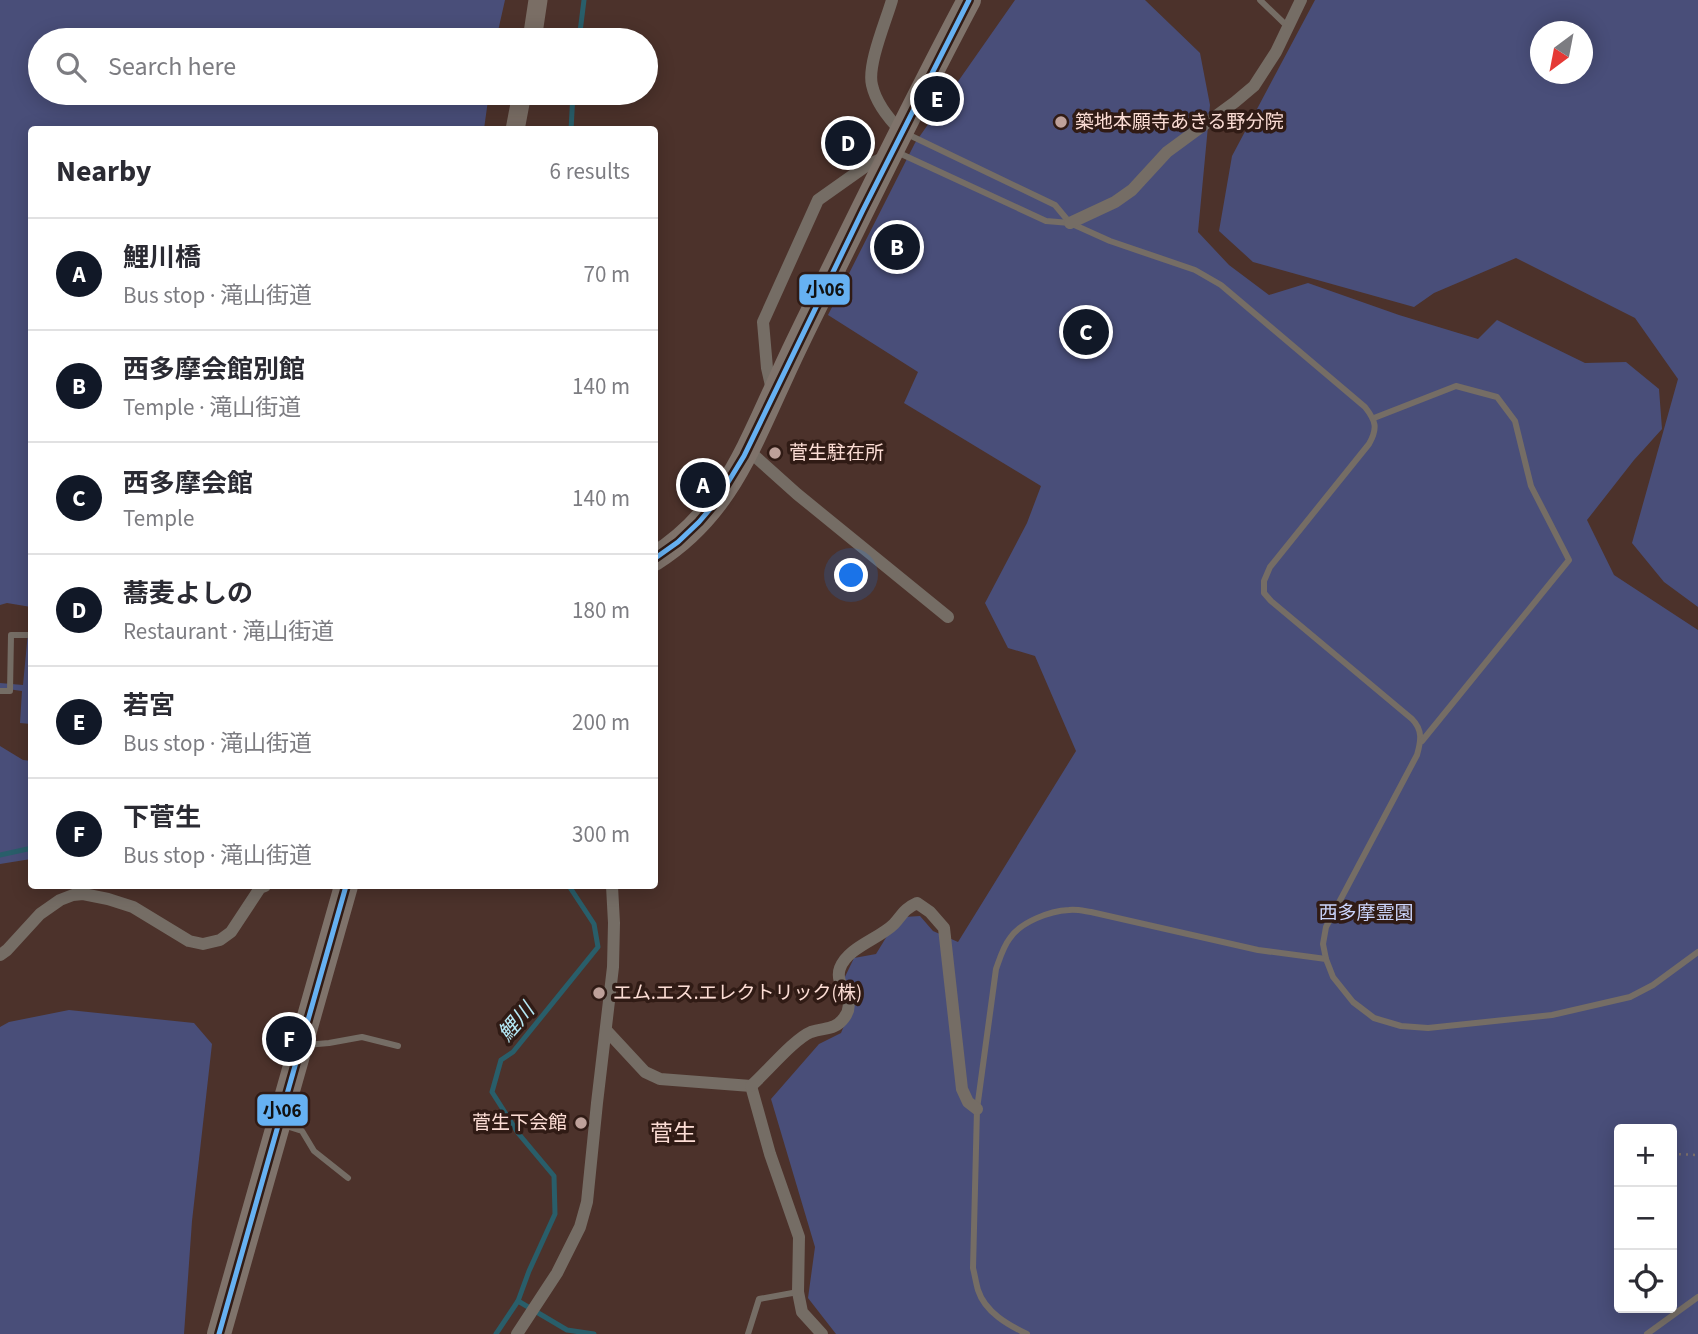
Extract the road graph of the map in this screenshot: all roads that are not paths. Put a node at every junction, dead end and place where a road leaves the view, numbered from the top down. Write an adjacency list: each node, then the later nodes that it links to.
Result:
1 (538, 0): 7 (street)
2 (892, 0): 10 (street)
3 (968, 0): 10 (highway)
4 (1260, 0): 6 (lane)
5 (1301, 0): 6 (street)
6 (1288, 27): 11 (street)
7 (534, 28)
8 (520, 105): 9 (street)
9 (516, 126)
10 (893, 146): 11 (lane); 11 (lane); 12 (highway); 12 (street)
11 (1070, 223): 13 (lane)
12 (773, 394): 14 (highway)
13 (1374, 418): 19 (lane); 19 (lane)
14 (748, 450): 15 (highway); 16 (street)
15 (658, 556)
16 (947, 617)
17 (28, 635): 18 (lane)
18 (0, 691)
19 (1422, 741): 25 (lane)
20 (259, 889): 24 (street)
21 (339, 889): 27 (highway)
22 (612, 889): 26 (street)
23 (1698, 952): 25 (lane)
24 (0, 955)
25 (1326, 959): 30 (lane)
26 (606, 1030): 29 (street); 35 (street)
27 (300, 1046): 28 (lane); 31 (highway)
28 (398, 1046)
29 (751, 1086): 30 (street); 33 (street)
30 (977, 1109): 39 (lane)
31 (278, 1123): 32 (lane); 36 (highway)
32 (348, 1178)
33 (798, 1292): 37 (lane); 38 (street)
34 (1698, 1297): 40 (lane)
35 (521, 1328)
36 (219, 1334)
37 (748, 1334)
38 (822, 1334)
39 (1027, 1334)
40 (1647, 1334)

